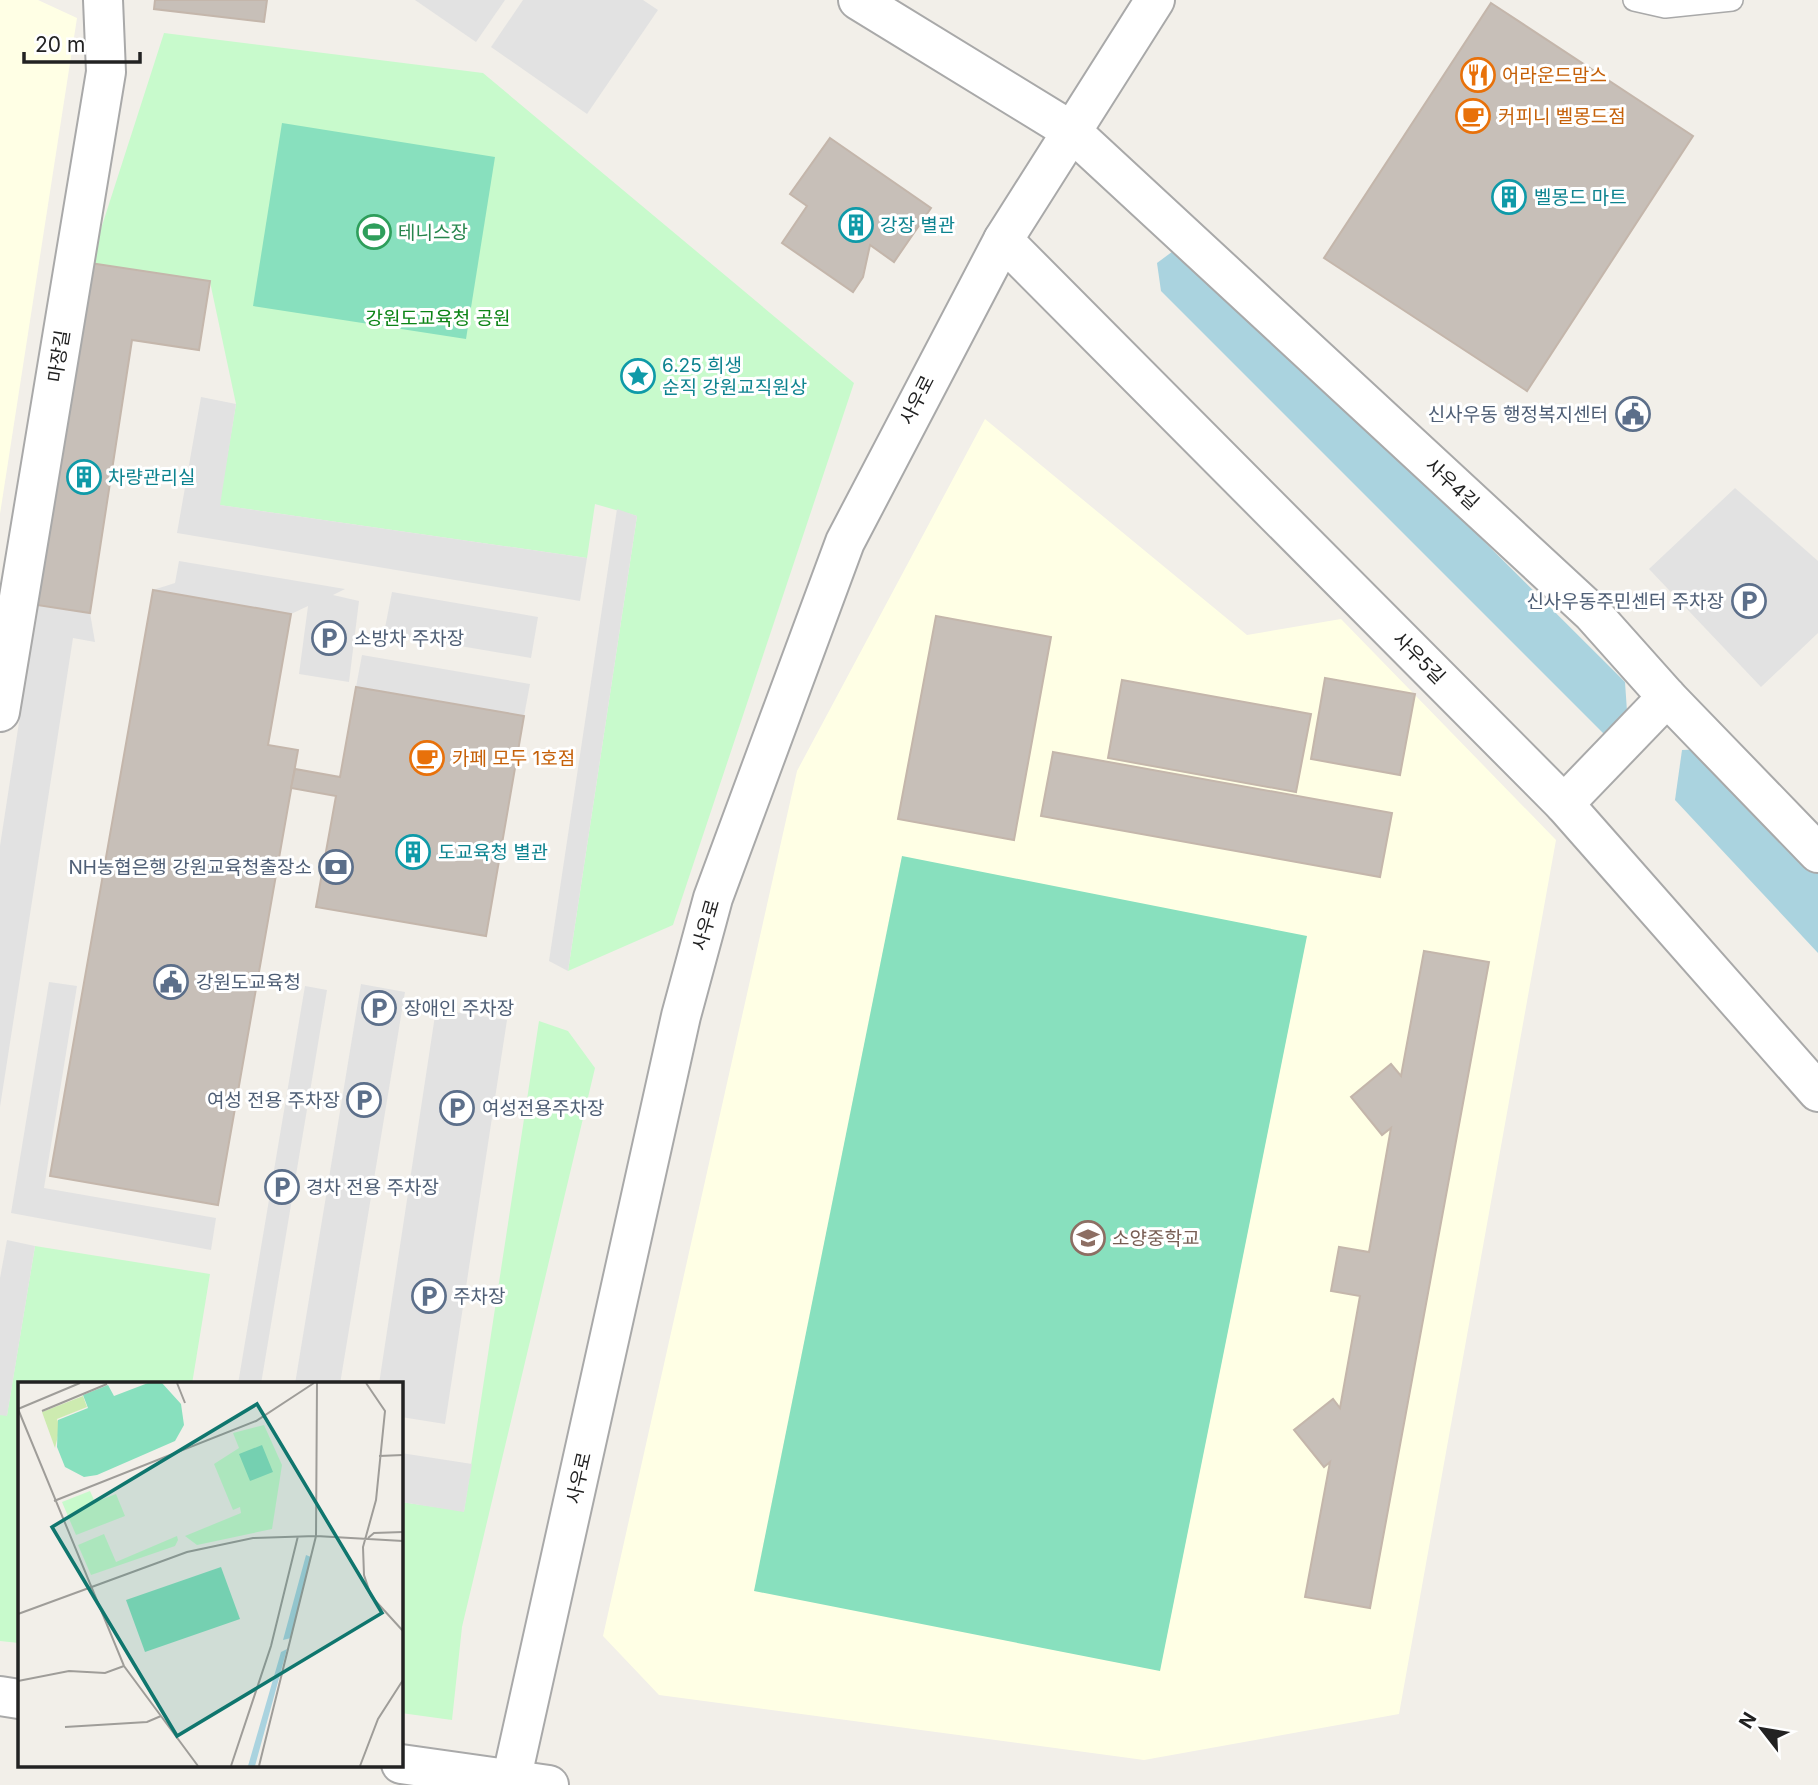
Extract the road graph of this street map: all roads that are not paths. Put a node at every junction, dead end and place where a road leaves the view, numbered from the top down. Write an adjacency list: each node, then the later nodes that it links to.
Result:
1 (103, 0): 9 (street, 마장길)
2 (858, 0): 6 (street)
3 (1155, 0): 6 (street, 사우로)
4 (1634, 0): 5 (lane)
5 (1732, 0)
6 (1070, 130): 7 (street, 사우로); 8 (street, 사우4길)
7 (1003, 240): 10 (street, 사우5길); 16 (street, 사우로)
8 (1667, 697): 10 (street); 11 (street, 사우4길)
9 (0, 712)
10 (1564, 804): 12 (street, 사우5길)
11 (1818, 853)
12 (1818, 1092)
13 (0, 1696): 14 (street)
14 (18, 1699)
15 (402, 1764): 16 (street)
16 (511, 1783): 17 (street)
17 (549, 1785)

